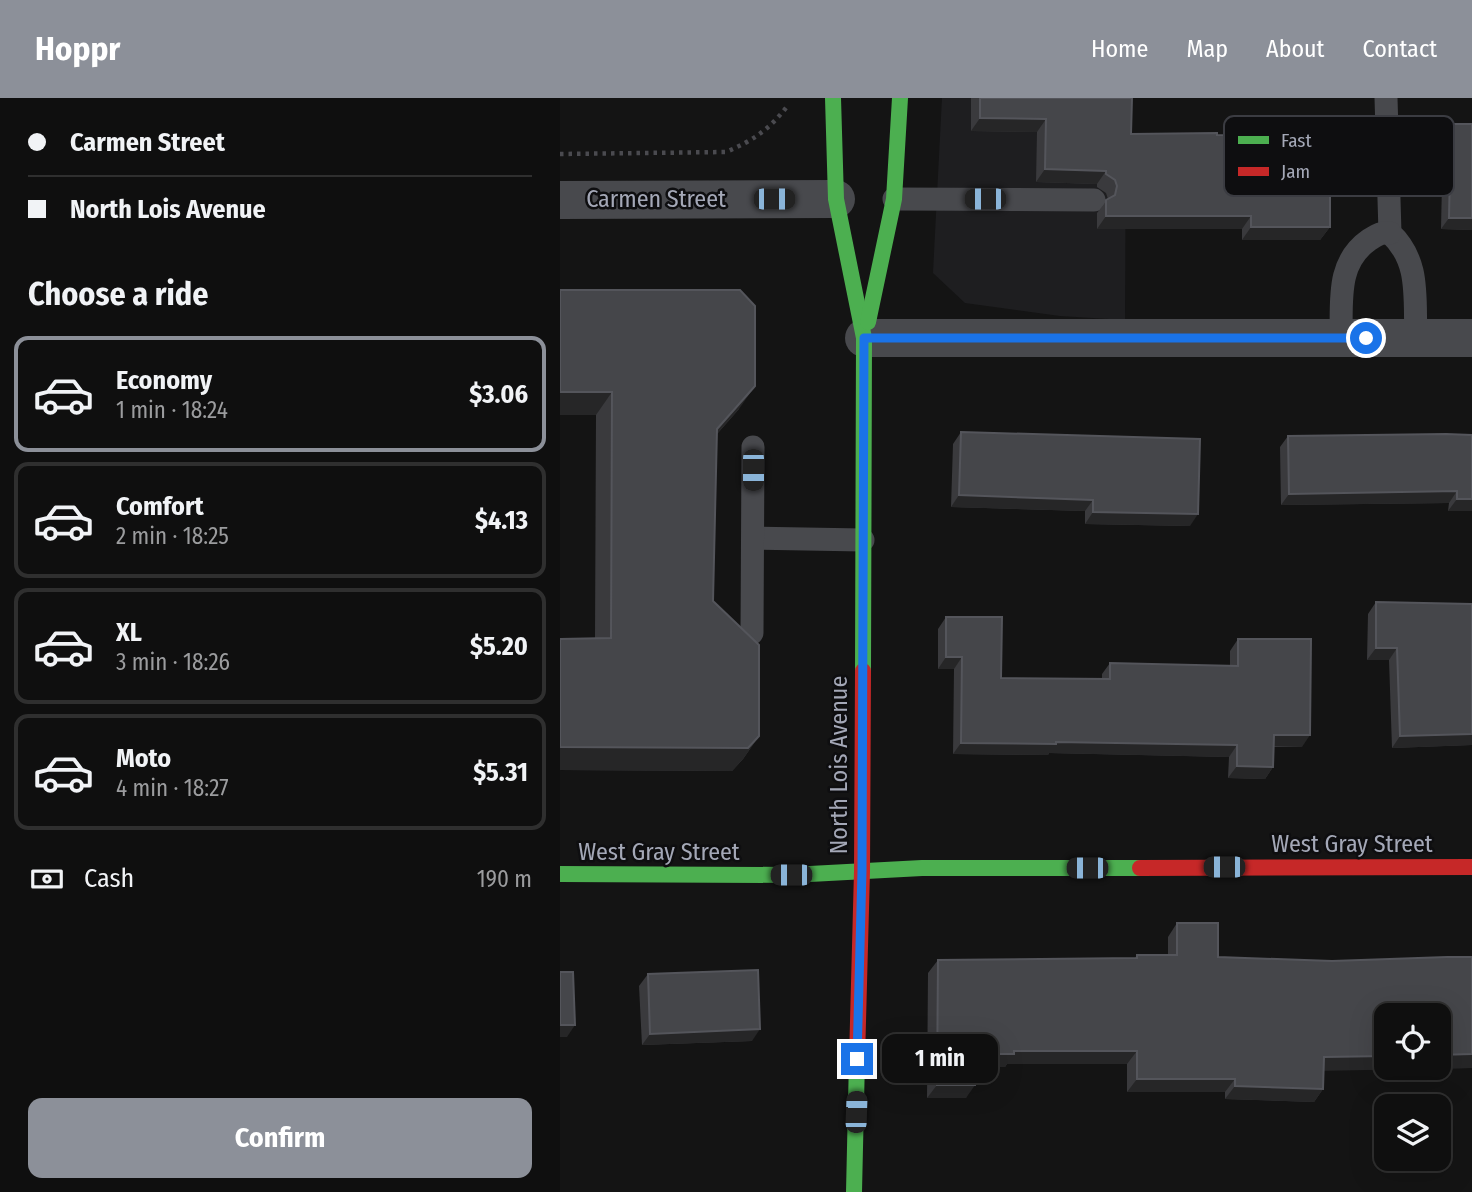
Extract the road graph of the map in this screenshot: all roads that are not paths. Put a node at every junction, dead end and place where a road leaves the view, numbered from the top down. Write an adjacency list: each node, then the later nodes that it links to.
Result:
1 (833, 98): 6 (street, North Lois Avenue)
2 (900, 98): 7 (street, North Lois Avenue)
3 (1386, 98): 4 (lane)
4 (1387, 116)
5 (1389, 196): 10 (lane)
6 (836, 199): 8 (street, Carmen Street); 11 (street, North Lois Avenue)
7 (894, 199): 9 (lane); 11 (street, North Lois Avenue)
8 (560, 200)
9 (1094, 200)
10 (1390, 233): 12 (lane); 13 (lane)
11 (864, 338): 12 (street); 17 (street, North Lois Avenue)
12 (1341, 338): 13 (street)
13 (1416, 338): 14 (street)
14 (1472, 338)
15 (753, 447): 16 (lane)
16 (753, 538): 17 (lane); 18 (lane)
17 (863, 540): 20 (street, North Lois Avenue)
18 (752, 633)
19 (1472, 867): 20 (street, West Gray Street)
20 (862, 871): 21 (street, West Gray Street); 22 (street, North Lois Avenue)
21 (560, 874)
22 (854, 1192)

